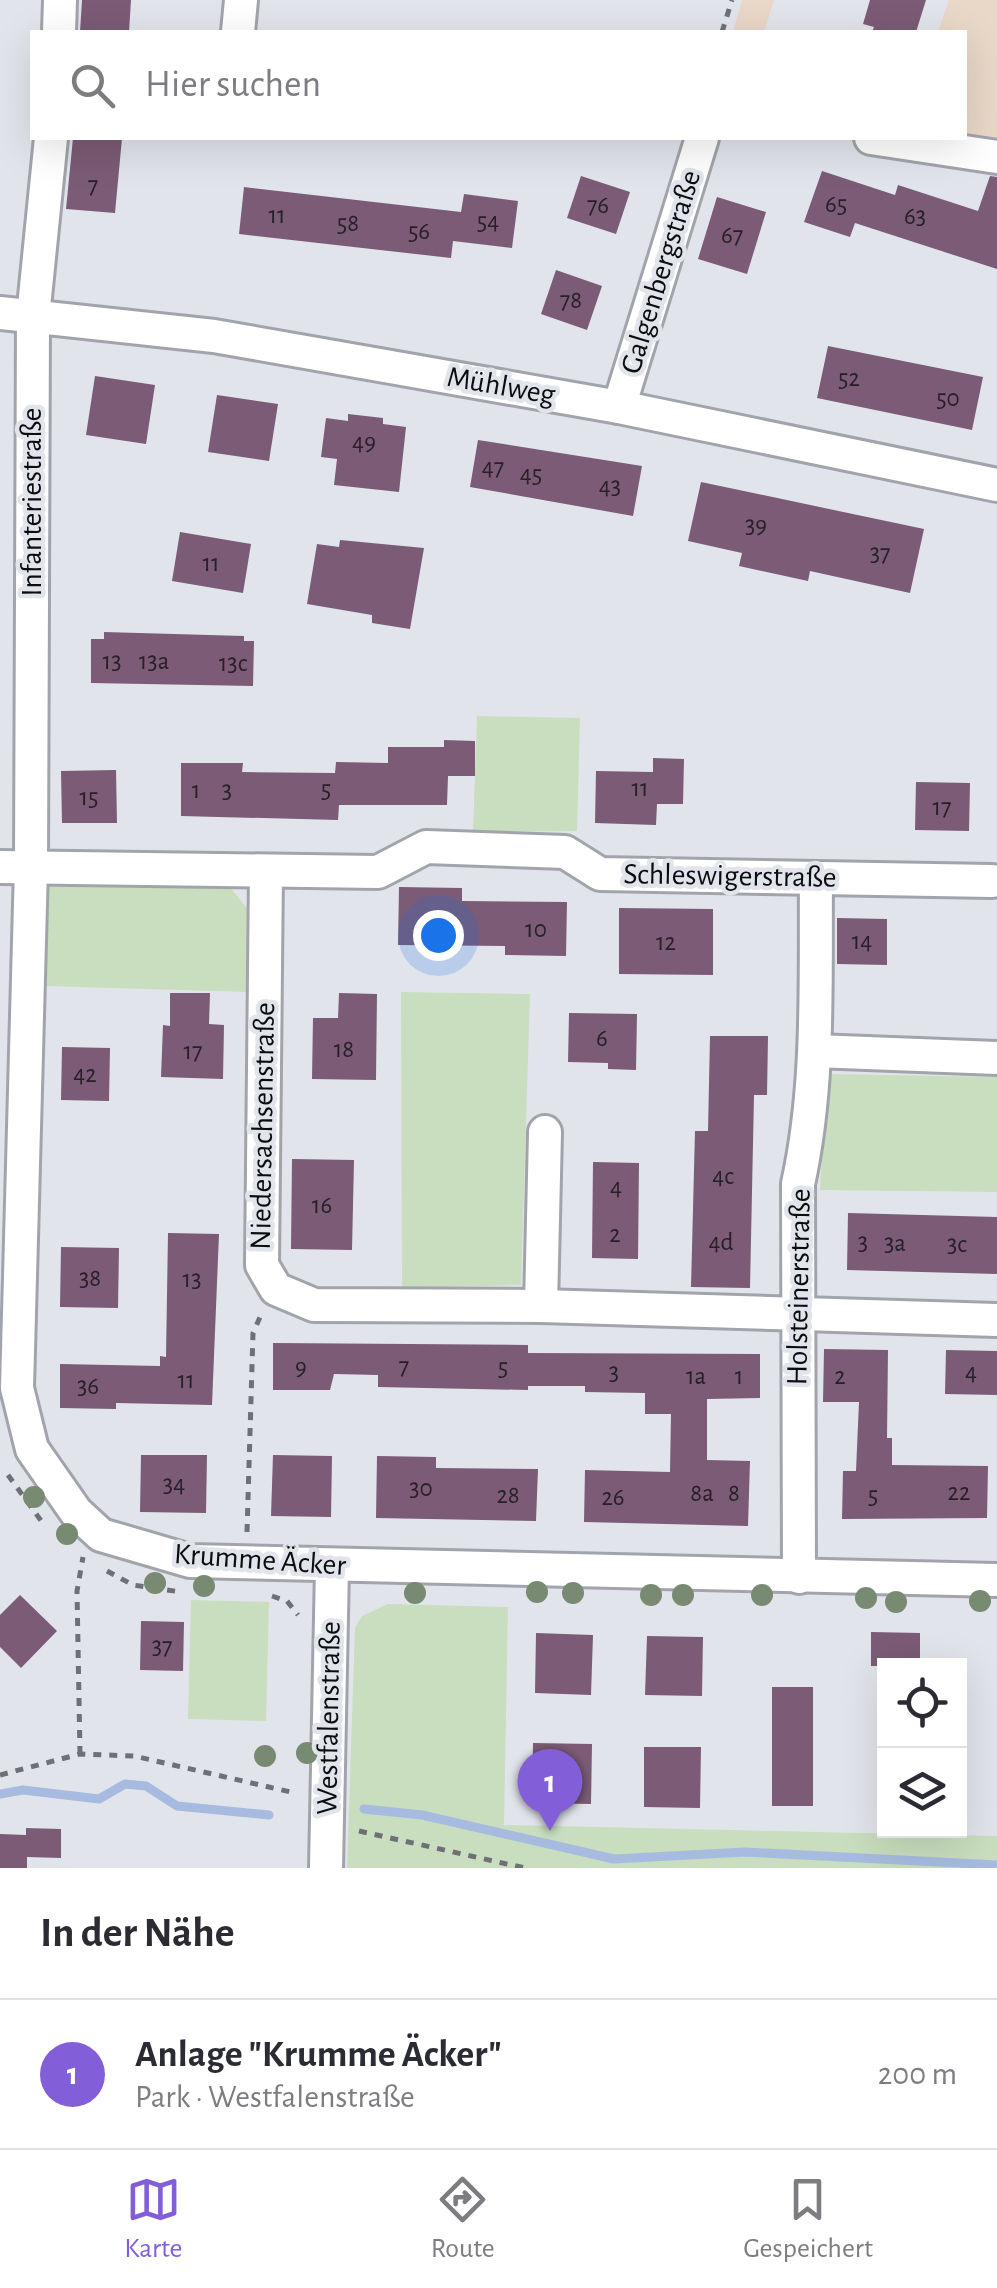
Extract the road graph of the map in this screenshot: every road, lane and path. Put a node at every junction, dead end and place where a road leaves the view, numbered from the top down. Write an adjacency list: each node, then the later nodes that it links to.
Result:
1 (60, 0): 4 (street)
2 (241, 0): 5 (street)
3 (732, 0): 6 (path)
4 (59, 30)
5 (238, 30)
6 (723, 30)
7 (51, 140): 12 (street, Infanteriestraße)
8 (701, 140): 13 (street, Galgenbergstraße)
9 (884, 140): 10 (street)
10 (997, 157)
11 (0, 313): 12 (street, Mühlweg)
12 (33, 317): 13 (street, Mühlweg); 15 (street, Infanteriestraße)
13 (620, 407): 14 (street, Mühlweg)
14 (997, 485)
15 (16, 867): 16 (street, Schleswigerstraße); 28 (street)
16 (266, 871): 17 (street, Schleswigerstraße); 22 (street, Niedersachsenstraße)
17 (816, 878): 18 (street, Schleswigerstraße); 19 (street, Holsteinerstraße)
18 (992, 880)
19 (814, 1051): 20 (street); 24 (street, Holsteinerstraße)
20 (997, 1058)
21 (544, 1132): 23 (street)
22 (276, 1289): 23 (street, Niedersachsenstraße); 32 (path)
23 (540, 1306): 24 (street, Niedersachsenstraße)
24 (796, 1312): 25 (street, Niedersachsenstraße); 31 (street, Holsteinerstraße)
25 (997, 1320)
26 (4, 1467): 27 (path)
27 (44, 1524)
28 (92, 1545): 29 (path); 32 (street, Krumme Äcker); 34 (path); 36 (path)
29 (69, 1546)
30 (332, 1567): 31 (street, Krumme Äcker); 32 (street, Krumme Äcker); 38 (street, Westfalenstraße)
31 (798, 1577): 33 (street, Krumme Äcker)
32 (251, 1580): 35 (path)
33 (997, 1580)
34 (189, 1592)
35 (301, 1634)
36 (80, 1754): 37 (path); 38 (path)
37 (0, 1774)
38 (326, 1812): 39 (street, Westfalenstraße); 40 (path)
39 (326, 1868)
40 (525, 1868)

